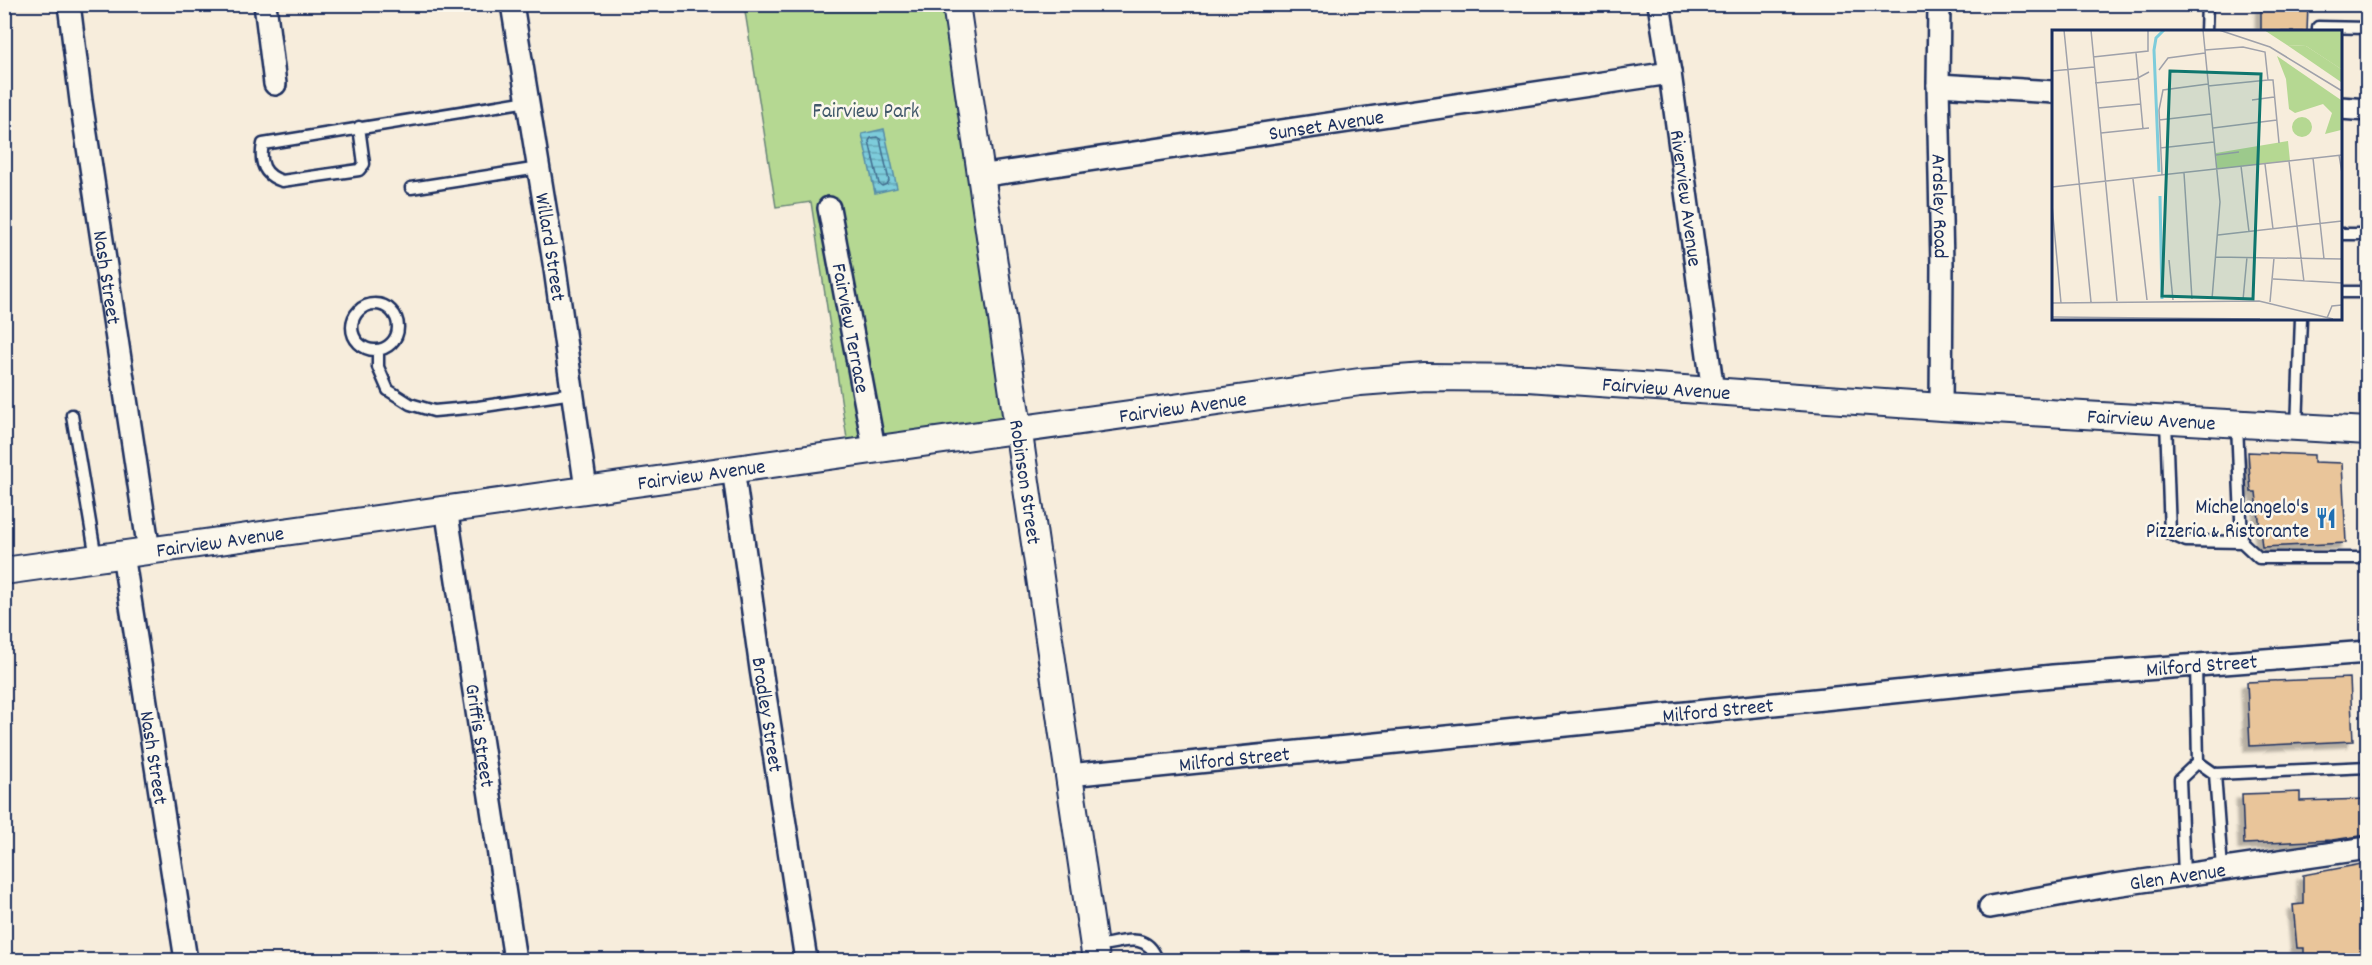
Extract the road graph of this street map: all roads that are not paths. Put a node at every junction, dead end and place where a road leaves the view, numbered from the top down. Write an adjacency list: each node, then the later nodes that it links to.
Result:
1 (69, 4): 43 (street, Nash Street)
2 (265, 4): 12 (street)
3 (512, 4): 15 (street, Willard Street)
4 (956, 4): 20 (street, Robinson Street)
5 (1659, 4): 11 (street, Riverview Avenue)
6 (1939, 4): 13 (street, Ardsley Road)
7 (2206, 4): 10 (lane)
8 (2367, 28): 9 (lane)
9 (2318, 29)
10 (2206, 30)
11 (1670, 73): 20 (street, Sunset Avenue); 29 (street, Riverview Avenue)
12 (275, 84)
13 (1938, 85): 14 (street); 31 (street, Ardsley Road)
14 (2052, 92)
15 (528, 101): 18 (lane); 19 (street, Willard Street)
16 (2342, 108): 17 (street)
17 (2367, 110)
18 (359, 127): 18 (lane)
19 (539, 168): 21 (lane); 30 (street, Willard Street)
20 (980, 176): 36 (street, Robinson Street)
21 (411, 188)
22 (829, 208): 38 (street, Fairview Terrace)
23 (2342, 234): 24 (lane)
24 (2367, 234)
25 (2367, 291): 26 (lane)
26 (2342, 292)
27 (2301, 320): 35 (lane)
28 (378, 350): 28 (lane); 30 (lane)
29 (1713, 392): 31 (street, Fairview Avenue); 36 (street, Fairview Avenue)
30 (573, 393): 40 (street, Willard Street)
31 (1941, 407): 33 (street, Fairview Avenue)
32 (72, 415): 45 (lane)
33 (2166, 420): 34 (street, Fairview Avenue); 42 (lane)
34 (2237, 424): 35 (street, Fairview Avenue); 42 (lane)
35 (2297, 428): 37 (street, Fairview Avenue)
36 (1017, 429): 38 (street, Fairview Avenue); 53 (street, Robinson Street)
37 (2367, 431)
38 (874, 448): 39 (street, Fairview Avenue)
39 (733, 468): 40 (street, Fairview Avenue); 61 (street, Bradley Street)
40 (586, 489): 41 (street, Fairview Avenue)
41 (446, 508): 43 (street, Fairview Avenue); 60 (street, Griffis Street)
42 (2242, 542): 46 (lane)
43 (149, 551): 44 (street, Fairview Avenue)
44 (123, 554): 45 (street, Fairview Avenue); 59 (street, Nash Street)
45 (96, 558): 47 (street, Fairview Avenue)
46 (2367, 558)
47 (4, 571)
48 (2367, 652): 49 (street, Milford Street)
49 (2196, 665): 50 (lane); 53 (street, Milford Street)
50 (2198, 762): 52 (lane); 56 (lane)
51 (2367, 767): 52 (lane)
52 (2216, 774): 55 (lane)
53 (1069, 776): 58 (street, Robinson Street)
54 (2367, 848): 55 (street, Glen Avenue)
55 (2222, 869): 56 (street, Glen Avenue)
56 (2184, 875): 57 (street, Glen Avenue)
57 (1990, 907)
58 (1095, 954): 62 (lane)
59 (186, 960)
60 (514, 960)
61 (806, 960)
62 (1157, 960)

